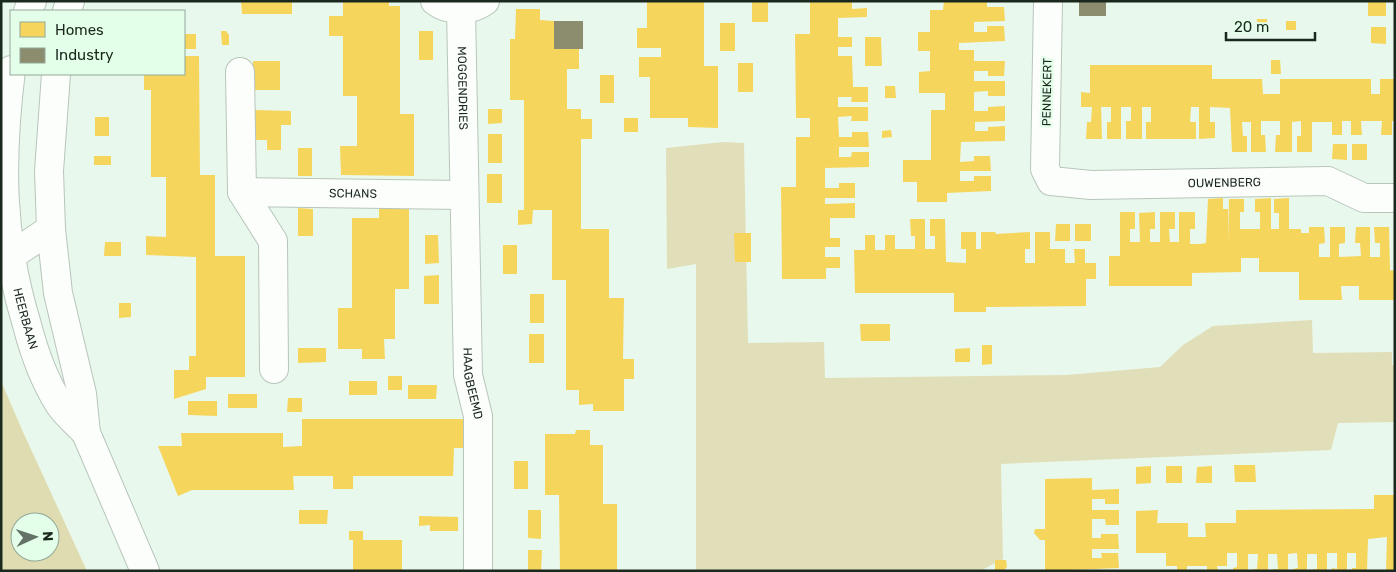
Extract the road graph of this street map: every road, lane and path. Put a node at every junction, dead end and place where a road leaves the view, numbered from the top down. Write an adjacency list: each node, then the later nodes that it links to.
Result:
1 (435, 1): 3 (street, MOGGENDRIES)
2 (1048, 1): 7 (street, PENNEKERT)
3 (473, 5): 9 (street, MOGGENDRIES)
4 (240, 72): 8 (street)
5 (10, 75): 11 (street, HEERBAAN)
6 (56, 75): 12 (street, HEERBAAN)
7 (1051, 181): 10 (street, OUWENBERG)
8 (242, 192): 9 (street, SCHANS); 14 (street)
9 (464, 195): 17 (street, HAAGBEEMD)
10 (1395, 198)
11 (3, 214): 12 (street); 13 (street, HEERBAAN)
12 (51, 229): 13 (street); 15 (street, HEERBAAN)
13 (5, 257): 15 (street, HEERBAAN)
14 (274, 369)
15 (86, 432): 16 (street, HEERBAAN)
16 (145, 571)
17 (478, 571)

